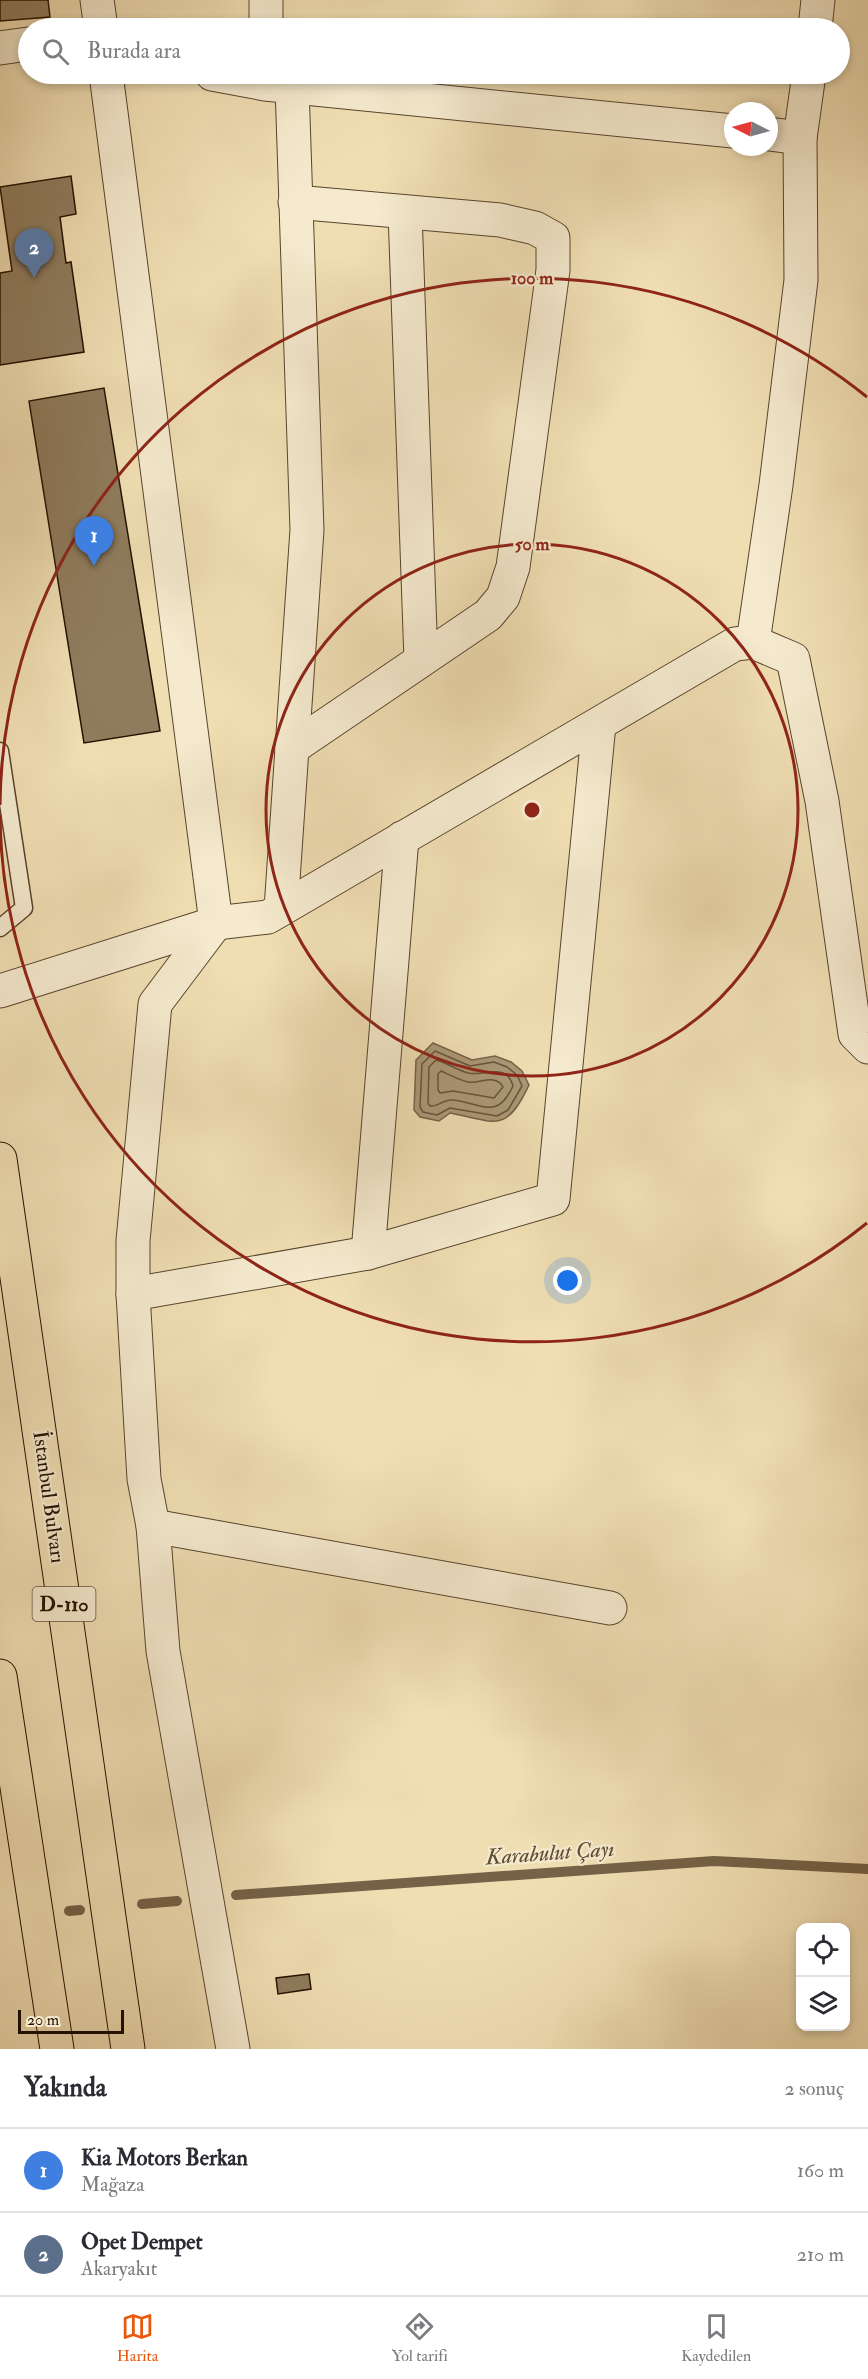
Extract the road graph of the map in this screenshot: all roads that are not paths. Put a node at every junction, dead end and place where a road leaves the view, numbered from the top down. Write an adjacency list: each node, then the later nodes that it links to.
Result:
1 (97, 0): 4 (street)
2 (266, 0): 5 (street)
3 (818, 0): 6 (street)
4 (100, 18)
5 (266, 18)
6 (816, 18)
7 (18, 45): 8 (street)
8 (0, 48)
9 (107, 84): 24 (street)
10 (275, 84): 15 (street)
11 (302, 84): 13 (street)
12 (805, 84): 14 (street)
13 (724, 130)
14 (785, 136): 17 (street)
15 (296, 202): 16 (street); 20 (street)
16 (405, 212): 18 (street); 18 (street)
17 (753, 642): 19 (street); 27 (street)
18 (421, 660): 20 (street)
19 (599, 724): 22 (street); 29 (street)
20 (292, 748): 23 (street)
21 (0, 751): 25 (lane)
22 (402, 838): 23 (street); 29 (street)
23 (281, 909): 24 (street)
24 (216, 923): 26 (street); 30 (street)
25 (0, 928)
26 (0, 991)
27 (868, 1047)
28 (0, 1159): 35 (highway, İstanbul Bulvarı / D-110)
29 (368, 1253): 30 (street)
30 (133, 1294): 31 (street)
31 (153, 1526): 32 (street); 36 (street)
32 (610, 1608)
33 (0, 1676): 34 (highway)
34 (57, 2049)
35 (128, 2049)
36 (233, 2049)

